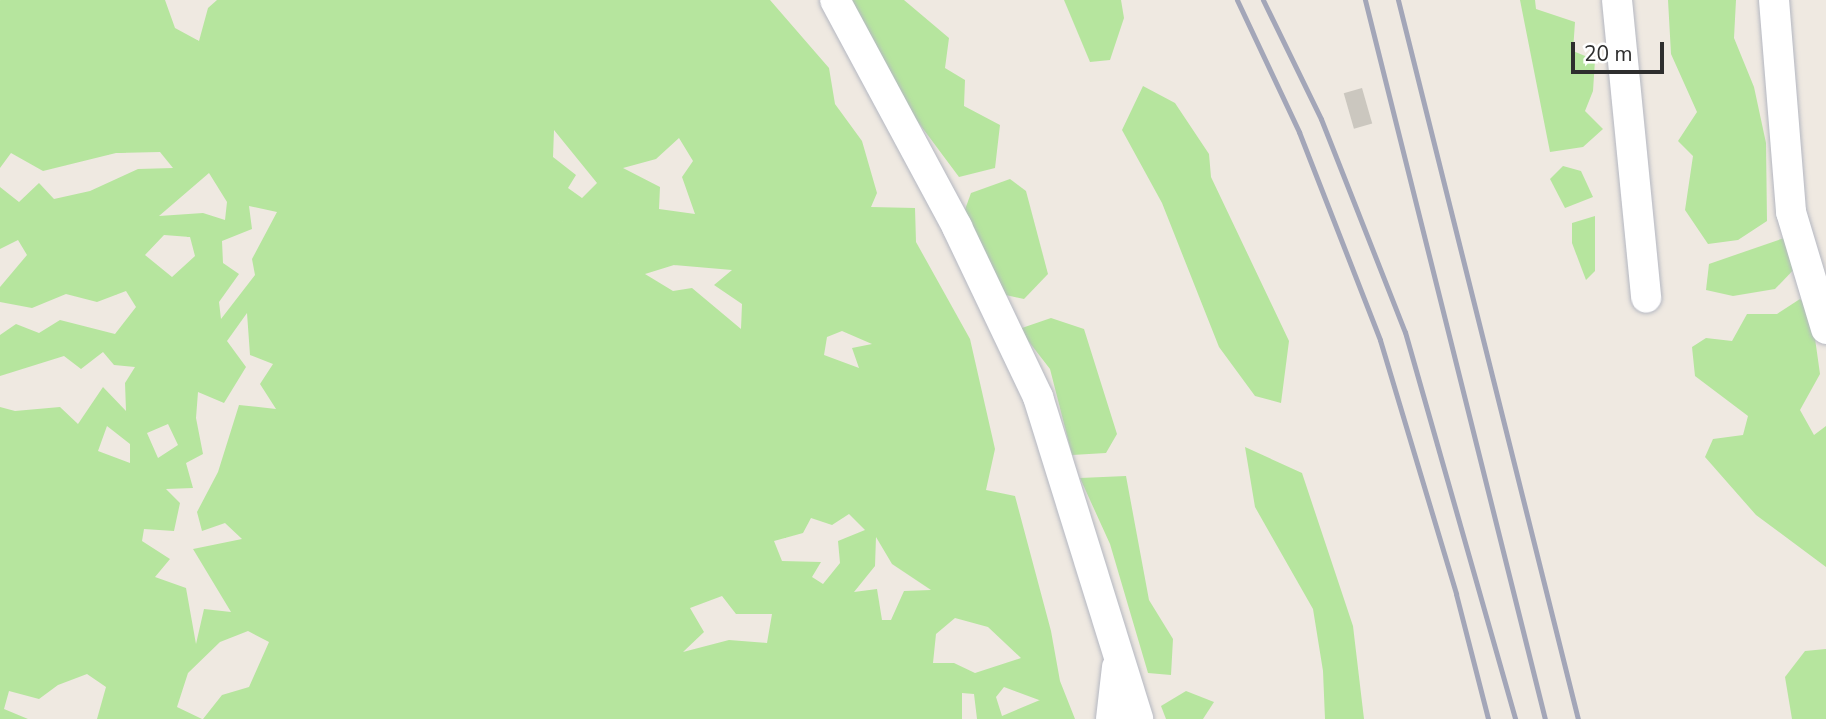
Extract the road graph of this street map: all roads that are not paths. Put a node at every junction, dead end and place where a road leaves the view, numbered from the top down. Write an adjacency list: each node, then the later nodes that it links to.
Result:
1 (835, 0): 6 (lane)
2 (1616, 0): 4 (lane)
3 (1774, 0): 5 (lane)
4 (1647, 298)
5 (1826, 329)
6 (1117, 659): 7 (lane); 8 (lane)
7 (1111, 719)
8 (1139, 719)

